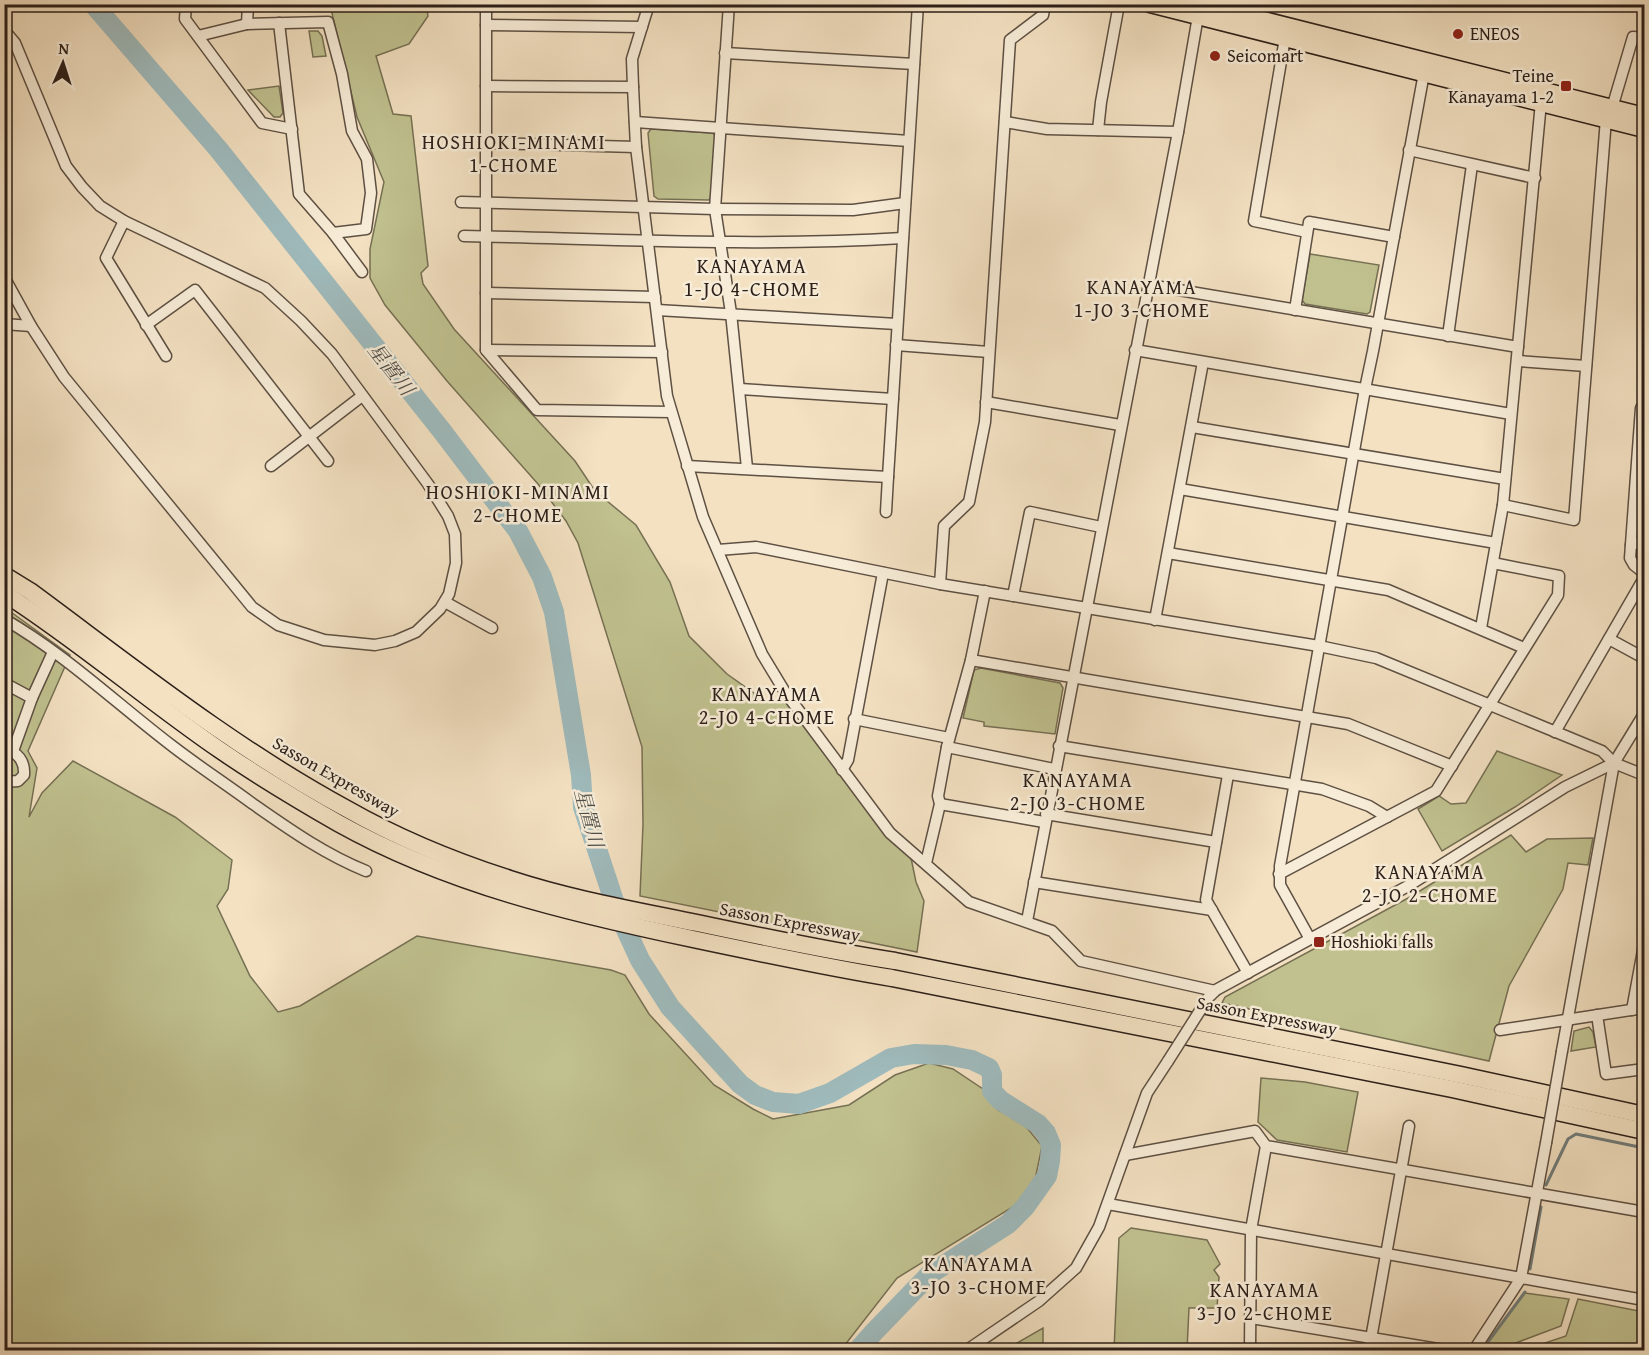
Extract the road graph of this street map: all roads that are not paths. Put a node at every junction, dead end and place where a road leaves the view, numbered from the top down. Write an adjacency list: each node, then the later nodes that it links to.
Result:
1 (186, 4): 16 (street)
2 (248, 4): 12 (street)
3 (486, 4): 13 (street)
4 (649, 4): 14 (street)
5 (729, 4): 19 (street)
6 (918, 4): 20 (street)
7 (1045, 4): 28 (street)
8 (1119, 4): 32 (street)
9 (1150, 4): 10 (highway)
10 (1199, 10): 17 (highway); 25 (highway); 33 (street)
11 (279, 23): 12 (street); 30 (street); 47 (street)
12 (247, 24): 16 (street)
13 (486, 25): 14 (street); 22 (street)
14 (642, 27): 23 (street)
15 (4, 30): 45 (street)
16 (198, 36): 30 (street)
17 (1284, 38): 21 (highway); 46 (street)
18 (1644, 38): 25 (street)
19 (725, 54): 20 (street); 29 (street)
20 (914, 64): 34 (street)
21 (1424, 73): 24 (highway); 37 (street)
22 (486, 86): 23 (street); 35 (street)
23 (633, 87): 27 (street)
24 (1541, 102): 25 (highway); 39 (street)
25 (1609, 113): 26 (highway); 31 (highway); 77 (street)
26 (1644, 116)
27 (635, 122): 29 (street); 36 (street)
28 (1005, 122): 32 (street); 73 (street)
29 (719, 128): 34 (street); 44 (street)
30 (292, 129): 47 (street)
31 (1644, 129)
32 (1098, 130): 33 (street)
33 (1178, 132): 56 (street)
34 (909, 141): 42 (street)
35 (486, 143): 36 (street); 41 (street)
36 (636, 147): 43 (street)
37 (1409, 150): 38 (street); 50 (street)
38 (1472, 165): 39 (street); 67 (street)
39 (1535, 178): 69 (street)
40 (461, 202): 41 (street)
41 (486, 203): 43 (street); 49 (street)
42 (905, 203): 44 (street); 51 (street)
43 (643, 207): 44 (street); 52 (street)
44 (715, 209): 53 (street)
45 (123, 221): 65 (street); 80 (street)
46 (1307, 232): 50 (street); 60 (street)
47 (333, 233): 54 (street)
48 (464, 236): 49 (street)
49 (486, 236): 52 (street); 57 (street)
50 (1394, 237): 64 (street)
51 (903, 238): 53 (street); 63 (street)
52 (647, 240): 53 (street); 58 (street)
53 (719, 241): 61 (street)
54 (362, 272)
55 (4, 277): 66 (street)
56 (1149, 285): 60 (street); 71 (street)
57 (486, 293): 58 (street); 70 (street)
58 (655, 297): 59 (street)
59 (657, 310): 61 (street); 72 (street)
60 (1294, 310): 64 (street)
61 (731, 313): 63 (street); 78 (street)
62 (4, 324): 66 (street)
63 (897, 324): 68 (street)
64 (1377, 324): 67 (street); 79 (street)
65 (146, 325): 74 (street); 88 (street)
66 (31, 326): 116 (street)
67 (1448, 336): 69 (street)
68 (896, 345): 73 (street); 81 (street)
69 (1518, 347): 75 (street)
70 (486, 350): 72 (street); 84 (street)
71 (1135, 350): 76 (street); 86 (street)
72 (662, 352): 84 (street)
73 (989, 352): 82 (street)
74 (166, 356)
75 (1518, 361): 77 (street); 85 (street)
76 (1203, 362): 79 (street); 87 (street)
77 (1586, 366): 97 (street)
78 (740, 389): 81 (street); 93 (street)
79 (1365, 389): 85 (street); 89 (street)
80 (362, 396): 88 (street); 116 (street)
81 (893, 399): 94 (street)
82 (986, 402): 86 (street); 112 (street)
83 (1644, 408): 103 (street)
84 (671, 412): 92 (street)
85 (1511, 414): 95 (street)
86 (1120, 425): 100 (street)
87 (1192, 427): 89 (street); 96 (street)
88 (309, 436): 90 (street); 91 (street)
89 (1353, 454): 95 (street); 99 (street)
90 (328, 461)
91 (271, 466)
92 (687, 466): 93 (street); 104 (street)
93 (747, 468): 94 (street)
94 (888, 477): 98 (street)
95 (1505, 479): 97 (street)
96 (1180, 489): 99 (street); 105 (street)
97 (1503, 505): 102 (street)
98 (886, 512)
99 (1342, 518): 102 (street); 111 (street)
100 (1101, 527): 115 (street); 117 (street)
101 (1644, 541): 103 (street)
102 (1496, 543): 106 (street)
103 (1631, 545): 108 (street)
104 (718, 550): 107 (street); 142 (street)
105 (1168, 553): 111 (street); 119 (street)
106 (1493, 563): 121 (street); 124 (street)
107 (883, 573): 112 (street); 134 (street)
108 (1644, 573)
109 (4, 574): 167 (highway, Sasson Expressway)
110 (1644, 578): 122 (street)
111 (1330, 580): 121 (street); 123 (street)
112 (940, 584): 113 (street)
113 (985, 591): 115 (street); 127 (street)
114 (4, 593): 169 (highway, Sasson Expressway)
115 (1013, 596): 117 (street)
116 (445, 602): 120 (street)
117 (1086, 608): 119 (street); 128 (street)
118 (4, 619): 125 (street)
119 (1155, 620): 123 (street)
120 (492, 628)
121 (1480, 628): 124 (street)
122 (1609, 639): 126 (street); 135 (street)
123 (1319, 646): 131 (street); 133 (street)
124 (1524, 648): 131 (street)
125 (53, 652): 130 (street); 152 (street)
126 (1644, 658)
127 (971, 660): 128 (street); 136 (street)
128 (1072, 678): 133 (street); 137 (street)
129 (4, 683): 130 (street)
130 (32, 698): 138 (street)
131 (1490, 705): 135 (street); 140 (street)
132 (1644, 714): 139 (street)
133 (1306, 717): 140 (street); 146 (street)
134 (854, 719): 136 (street); 142 (street)
135 (1555, 732): 139 (street)
136 (948, 742): 141 (street); 147 (street)
137 (1059, 746): 141 (street); 143 (street)
138 (9, 750): 145 (street)
139 (1614, 763): 144 (street); 157 (street); 164 (street)
140 (1452, 766): 148 (street)
141 (1054, 769): 149 (street)
142 (842, 770): 151 (street)
143 (1228, 775): 146 (street); 150 (street)
144 (1644, 775)
145 (4, 782)
146 (1294, 785): 148 (street); 153 (street)
147 (940, 804): 149 (street); 151 (street)
148 (1387, 817): 153 (street)
149 (1045, 818): 150 (street); 154 (street)
150 (1216, 842): 155 (street)
151 (927, 863): 156 (street)
152 (366, 871)
153 (1279, 874): 157 (street)
154 (1034, 882): 155 (street); 156 (street)
155 (1212, 910): 159 (street)
156 (1027, 921): 160 (street)
157 (1310, 939): 159 (street)
158 (1644, 945): 162 (street)
159 (1248, 972): 160 (street)
160 (1211, 995): 171 (street, bridge)
161 (1644, 1008): 162 (street)
162 (1632, 1010): 163 (street)
163 (1597, 1015): 164 (street); 166 (street)
164 (1567, 1019): 165 (street); 173 (street, bridge)
165 (1500, 1030)
166 (1644, 1069)
167 (1644, 1115)
168 (1409, 1126): 172 (street)
169 (1644, 1131)
170 (1266, 1146): 171 (street); 172 (street); 176 (street)
171 (1125, 1155): 174 (street)
172 (1401, 1169): 173 (street); 177 (street)
173 (1537, 1193): 175 (street); 178 (street)
174 (1108, 1204): 176 (street); 182 (street)
175 (1644, 1212)
176 (1251, 1230): 177 (street); 180 (street)
177 (1387, 1254): 178 (street); 181 (street)
178 (1521, 1278): 179 (street); 186 (street)
179 (1644, 1300)
180 (1251, 1318): 181 (street); 183 (street)
181 (1371, 1338): 184 (street); 185 (street)
182 (967, 1350)
183 (1251, 1350)
184 (1369, 1350)
185 (1444, 1350)
186 (1474, 1350)

